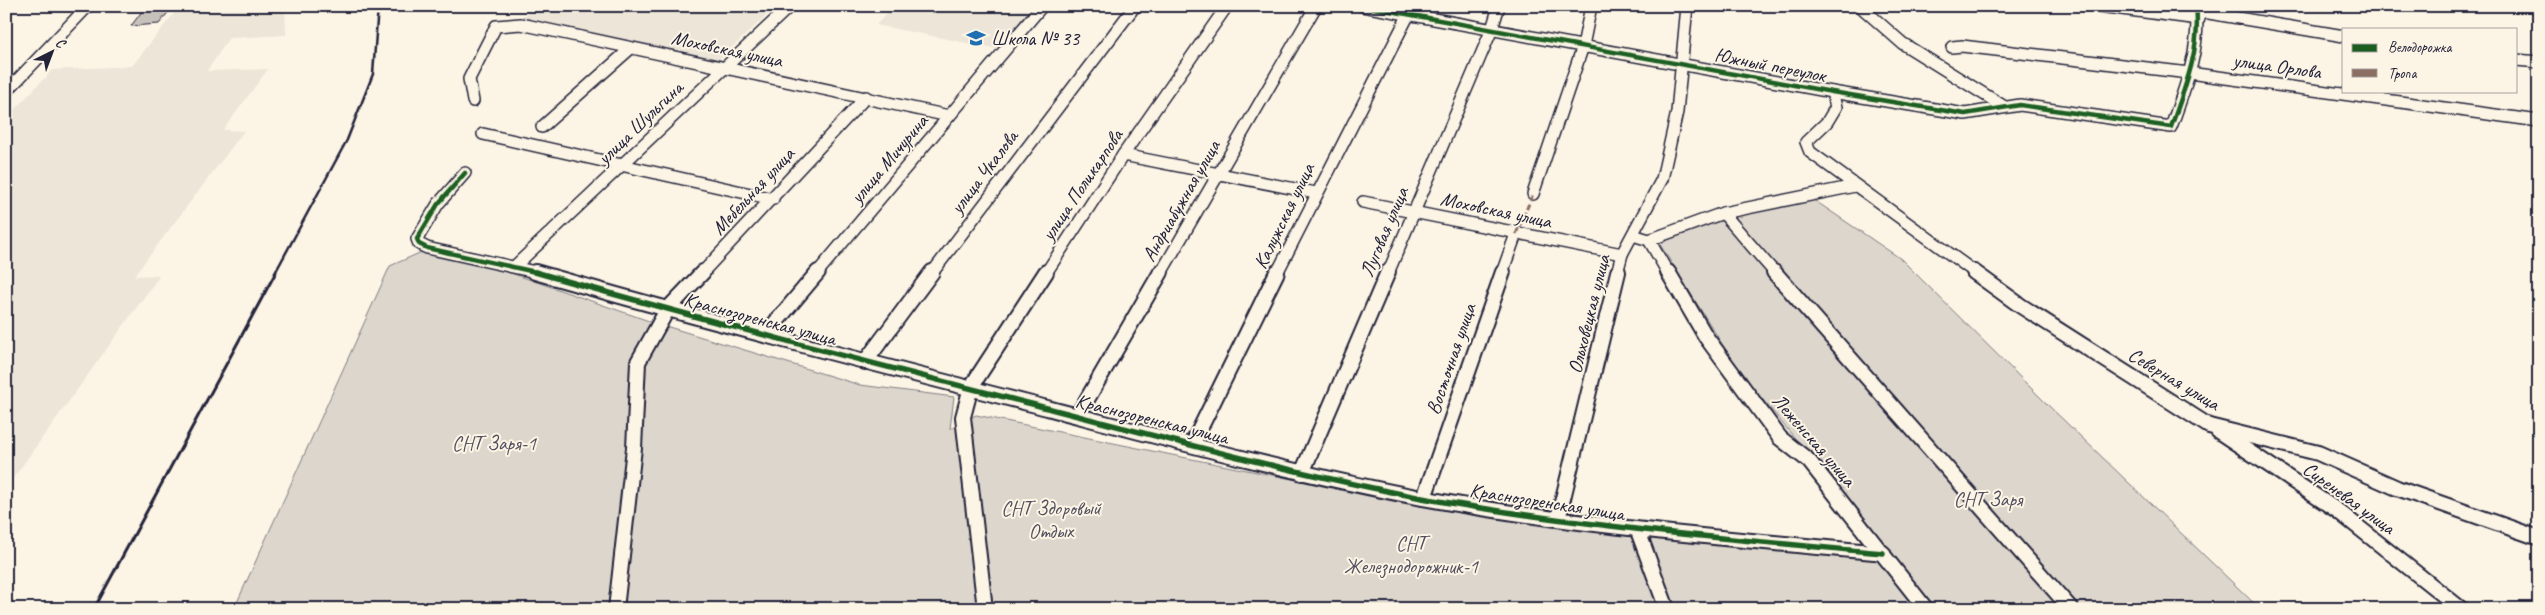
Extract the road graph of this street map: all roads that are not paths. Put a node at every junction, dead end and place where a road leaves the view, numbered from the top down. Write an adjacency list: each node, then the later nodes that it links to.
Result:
1 (88, 6): 25 (street)
2 (790, 6): 23 (street, улица Шульгина)
3 (1042, 6): 30 (street, улица Мичурина)
4 (1136, 6): 52 (street, улица Чкалова)
5 (1227, 6): 34 (street, улица Поликарпова)
6 (1316, 6): 37 (street, Андриабужная улица)
7 (1363, 6): 13 (street, Южный переулок)
8 (1499, 6): 15 (street, Луговая улица)
9 (1591, 6): 17 (street)
10 (1687, 6): 22 (street, Ольховецкая улица)
11 (1860, 6): 29 (street)
12 (2098, 6): 14 (street)
13 (1411, 10): 15 (street, Южный переулок); 39 (street, Калужская улица)
14 (2197, 12): 16 (street); 24 (street)
15 (1492, 29): 17 (street, Южный переулок); 43 (street, Луговая улица)
16 (2342, 36)
17 (1583, 46): 22 (street, Южный переулок); 40 (street)
18 (1952, 46): 24 (street, улица Орлова)
19 (630, 48): 23 (street, Моховская улица); 28 (street, Моховская улица); 32 (street)
20 (2518, 60): 21 (street)
21 (2539, 62)
22 (1681, 64): 26 (street, Южный переулок); 46 (street, Ольховецкая улица)
23 (726, 68): 27 (street, Моховская улица); 35 (street, улица Шульгина)
24 (2190, 73): 29 (street, Южный переулок); 31 (street, улица Орлова)
25 (6, 92)
26 (1832, 92): 29 (street, Южный переулок); 38 (street, Северная улица)
27 (866, 97): 30 (street, Моховская улица); 41 (street, Мебельная улица)
28 (472, 101)
29 (2003, 106)
30 (950, 116): 51 (street, улица Мичурина)
31 (2539, 121)
32 (542, 127)
33 (483, 134): 35 (street)
34 (1123, 155): 37 (street); 53 (street, улица Поликарпова)
35 (622, 167): 41 (street); 49 (street, улица Шульгина)
36 (465, 173): 49 (street, Краснозоренская улица)
37 (1219, 173): 39 (street); 54 (street, Андриабужная улица)
38 (1855, 186): 44 (street); 55 (street, Северная улица)
39 (1316, 193): 56 (street, Калужская улица)
40 (1533, 194)
41 (773, 199): 50 (street, Мебельная улица)
42 (1363, 202): 43 (street, Моховская улица)
43 (1413, 212): 45 (street, Моховская улица); 57 (street, Луговая улица)
44 (1723, 213): 47 (street); 67 (street)
45 (1516, 234): 48 (street, Моховская улица); 58 (street, Восточная улица)
46 (1633, 235): 47 (street); 48 (street, Ольховецкая улица)
47 (1649, 240): 62 (street, Леженская улица)
48 (1622, 254): 59 (street, Ольховецкая улица)
49 (515, 266): 50 (street, Краснозоренская улица)
50 (666, 310): 51 (street, Краснозоренская улица); 63 (street, Мебельная улица)
51 (765, 335): 52 (street, Краснозоренская улица)
52 (865, 362): 53 (street, Краснозоренская улица)
53 (971, 388): 54 (street, Краснозоренская улица); 64 (street, улица Поликарпова)
54 (1078, 415): 56 (street, Краснозоренская улица)
55 (2209, 426): 61 (street, Северная улица); 68 (street, Сиреневая улица)
56 (1192, 445): 57 (street, Краснозоренская улица)
57 (1302, 473): 58 (street, Краснозоренская улица)
58 (1424, 498): 59 (street, Краснозоренская улица)
59 (1558, 519): 60 (street, Краснозоренская улица)
60 (1638, 531): 62 (street, Краснозоренская улица); 65 (street)
61 (2539, 538)
62 (1882, 552): 66 (street, Леженская улица)
63 (616, 609)
64 (985, 609)
65 (1667, 609)
66 (1926, 609)
67 (2071, 609)
68 (2461, 609)

